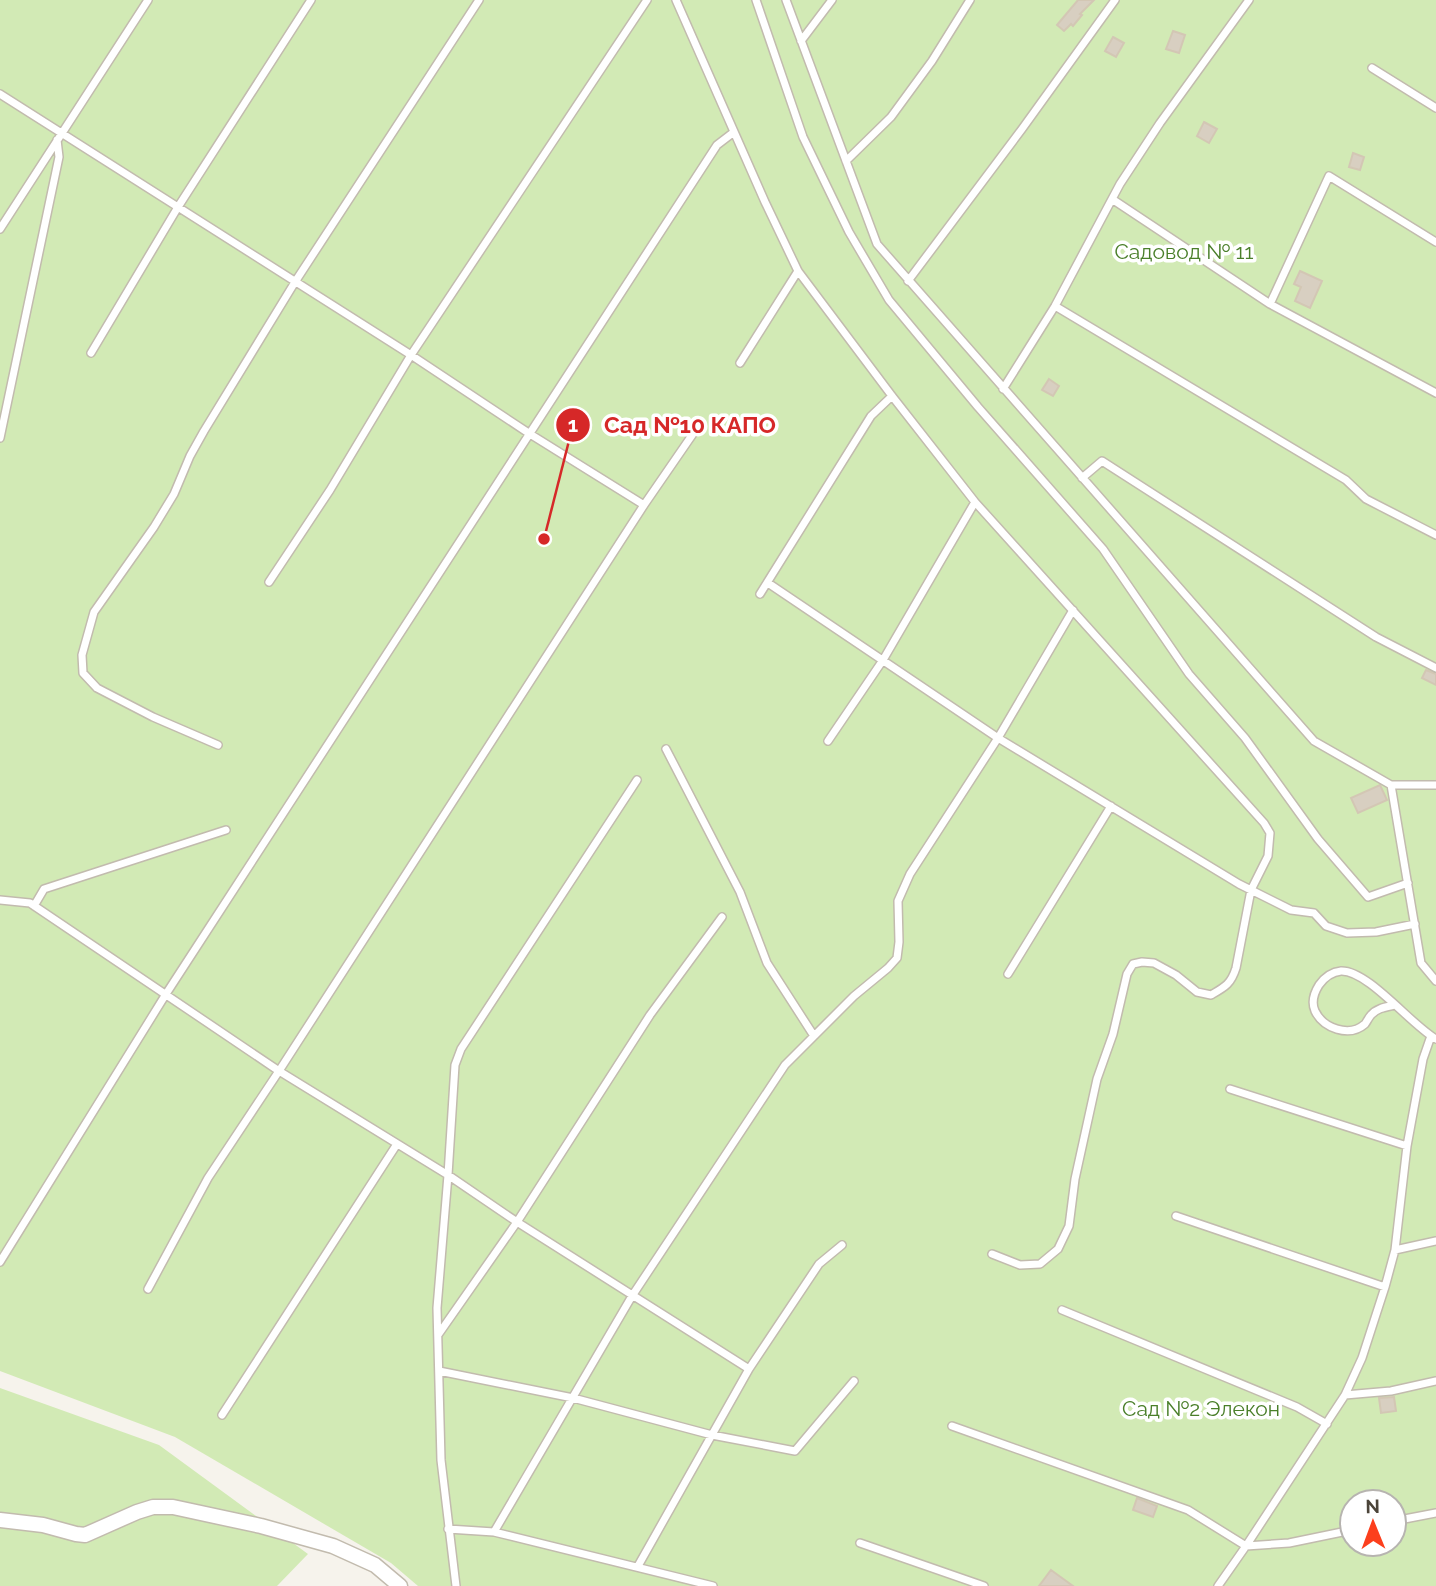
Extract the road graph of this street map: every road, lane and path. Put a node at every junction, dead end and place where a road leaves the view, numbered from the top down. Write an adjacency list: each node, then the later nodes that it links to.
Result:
1 (148, 0): 17 (lane)
2 (311, 0): 20 (lane)
3 (479, 0): 25 (lane)
4 (647, 0): 29 (lane)
5 (676, 0): 16 (lane)
6 (756, 0): 56 (lane)
7 (786, 0): 12 (lane)
8 (832, 0): 12 (lane)
9 (970, 0): 18 (lane)
10 (1115, 0): 24 (lane)
11 (1249, 0): 19 (lane)
12 (801, 41): 18 (lane)
13 (1372, 68): 15 (lane)
14 (0, 94): 17 (lane)
15 (1436, 108)
16 (734, 132): 23 (lane); 35 (lane)
17 (59, 137): 20 (lane); 21 (lane); 36 (lane)
18 (846, 161): 24 (lane)
19 (1112, 199): 26 (lane); 27 (lane)
20 (178, 207): 25 (lane); 28 (lane)
21 (0, 229)
22 (1436, 242): 26 (lane)
23 (798, 271): 30 (lane); 33 (lane)
24 (908, 281): 31 (lane)
25 (295, 282): 29 (lane); 49 (lane)
26 (1270, 304): 32 (lane)
27 (1055, 306): 31 (lane); 40 (lane)
28 (91, 353)
29 (411, 355): 35 (lane); 41 (lane)
30 (740, 363)
31 (1003, 388): 37 (lane)
32 (1436, 393)
33 (892, 396): 38 (lane); 42 (lane)
34 (697, 428): 39 (lane)
35 (530, 434): 39 (lane); 64 (lane)
36 (0, 438)
37 (1082, 478): 46 (lane); 53 (lane)
38 (975, 502): 44 (lane); 45 (lane)
39 (644, 505): 68 (lane)
40 (1436, 535)
41 (269, 582)
42 (768, 583): 43 (lane); 45 (lane)
43 (760, 594)
44 (1073, 611): 47 (lane); 57 (lane)
45 (883, 660): 47 (lane); 48 (lane)
46 (1436, 668)
47 (998, 738): 54 (lane); 66 (lane)
48 (828, 741)
49 (218, 744)
50 (666, 749): 66 (lane)
51 (637, 780): 72 (lane)
52 (1435, 784): 53 (lane)
53 (1391, 785): 56 (lane)
54 (1111, 807): 57 (lane); 62 (lane)
55 (226, 830): 59 (lane)
56 (1408, 883): 61 (lane)
57 (1251, 890): 61 (lane); 78 (lane)
58 (0, 900): 59 (lane)
59 (34, 906): 64 (lane)
60 (722, 917): 74 (lane)
61 (1415, 925): 63 (lane)
62 (1008, 974)
63 (1436, 981)
64 (166, 994): 68 (lane); 79 (lane)
65 (1395, 1005): 65 (lane); 67 (lane)
66 (814, 1036): 82 (lane)
67 (1434, 1038): 71 (lane)
68 (279, 1071): 70 (lane); 81 (lane)
69 (1230, 1089): 71 (lane)
70 (397, 1143): 72 (lane); 91 (lane)
71 (1407, 1146): 77 (lane)
72 (448, 1175): 74 (lane); 84 (lane)
73 (1176, 1216): 80 (lane)
74 (517, 1222): 82 (lane); 84 (lane)
75 (1436, 1241): 77 (lane)
76 (842, 1245): 85 (lane)
77 (1395, 1250): 80 (lane)
78 (992, 1254)
79 (0, 1262)
80 (1385, 1287): 89 (lane)
81 (148, 1289)
82 (632, 1296): 85 (lane); 90 (lane)
83 (1062, 1310): 92 (lane)
84 (438, 1336): 86 (lane)
85 (749, 1369): 94 (lane)
86 (439, 1371): 90 (lane); 98 (lane)
87 (854, 1381): 94 (lane)
88 (1436, 1381): 89 (lane)
89 (1345, 1395): 92 (lane)
90 (573, 1398): 94 (lane); 99 (lane)
91 (222, 1415)
92 (1326, 1424): 102 (lane)
93 (952, 1426): 102 (lane)
94 (712, 1435): 103 (lane)
95 (1436, 1513): 96 (lane)
96 (1408, 1518)
97 (0, 1520): 104 (street)
98 (448, 1529): 99 (lane); 105 (lane)
99 (494, 1532): 103 (lane)
100 (1338, 1533): 102 (lane)
101 (860, 1543): 107 (lane)
102 (1246, 1546): 108 (lane)
103 (638, 1566): 106 (lane)
104 (400, 1586)
105 (456, 1586)
106 (713, 1586)
107 (984, 1586)
108 (1218, 1586)

